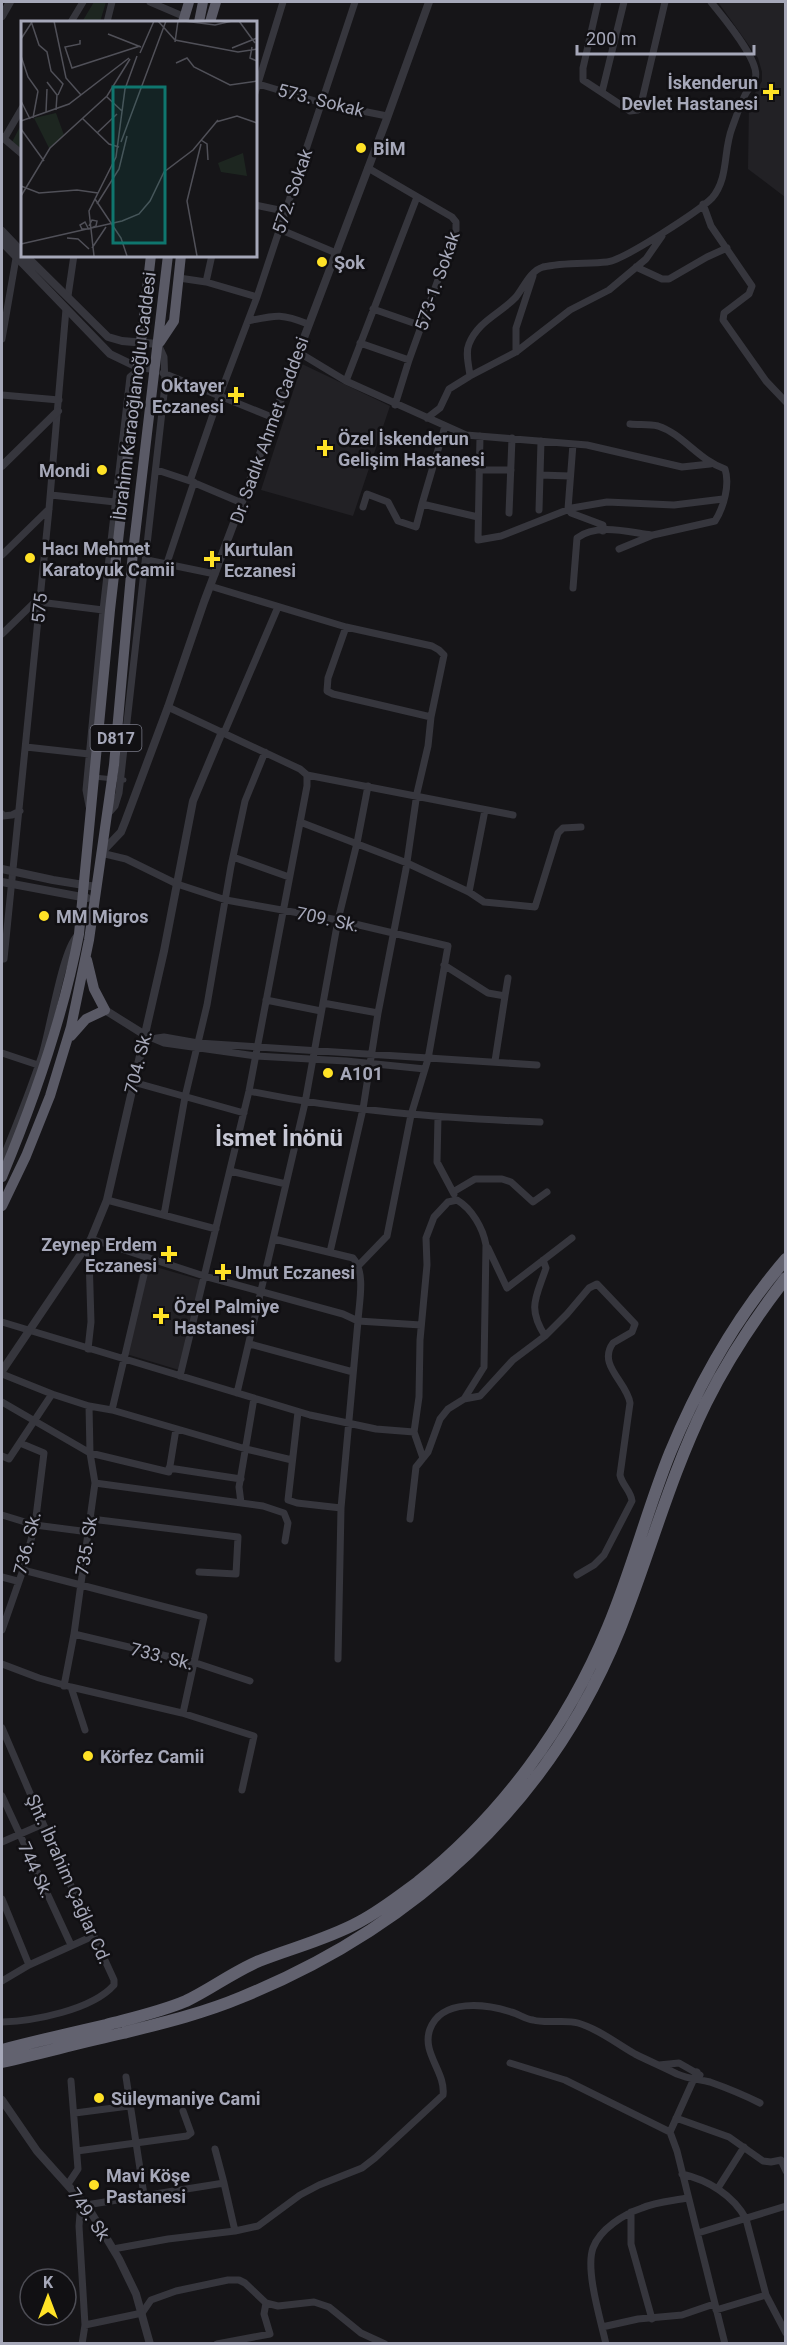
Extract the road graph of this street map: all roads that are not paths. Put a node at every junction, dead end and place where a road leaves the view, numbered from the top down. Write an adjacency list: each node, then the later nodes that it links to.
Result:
1 (10, 2): 15 (street)
2 (83, 2): 17 (street)
3 (112, 2): 18 (street)
4 (150, 2): 16 (street)
5 (189, 2): 16 (highway)
6 (203, 2): 19 (highway)
7 (216, 2): 20 (highway)
8 (283, 2): 21 (street)
9 (355, 2): 23 (street, 572. Sokak)
10 (429, 2): 25 (street, Dr. Sadık Ahmet Caddesi)
11 (598, 2): 22 (street)
12 (624, 2): 22 (street)
13 (665, 2): 22 (street)
14 (711, 2): 30 (street)
15 (2, 15)
16 (184, 20)
17 (72, 21)
18 (107, 21)
19 (199, 21)
20 (210, 21)
21 (256, 84): 23 (street, 573. Sokak)
22 (602, 92)
23 (322, 103): 25 (street, 573. Sokak); 32 (street, 572. Sokak)
24 (21, 110): 26 (street)
25 (387, 116): 28 (street, Dr. Sadık Ahmet Caddesi)
26 (3, 138): 27 (street)
27 (21, 153)
28 (368, 168): 29 (street, 573-1. Sokak); 38 (street, Dr. Sadık Ahmet Caddesi)
29 (417, 196): 54 (street); 57 (street, 573-1. Sokak)
30 (703, 204): 34 (street); 37 (street)
31 (256, 205): 32 (street)
32 (284, 211): 33 (street, 572. Sokak)
33 (279, 230): 38 (street); 52 (street, 572. Sokak)
34 (667, 230): 47 (street); 48 (street)
35 (2, 231): 39 (street)
36 (2, 242): 39 (street)
37 (727, 248): 47 (street); 73 (street)
38 (336, 253): 56 (street, Dr. Sadık Ahmet Caddesi)
39 (21, 255): 58 (street)
40 (22, 256): 51 (street)
41 (22, 256): 53 (street)
42 (74, 256): 51 (street)
43 (151, 256): 60 (highway, İbrahim Karaoğlanoğlu Caddesi / D817)
44 (168, 256): 62 (highway, İbrahim Karaoğlanoğlu Caddesi / D817)
45 (182, 256): 49 (highway)
46 (212, 256): 50 (street)
47 (636, 267): 64 (street)
48 (534, 273): 64 (street); 68 (street)
49 (179, 278): 50 (street); 62 (highway)
50 (206, 282): 52 (street)
51 (68, 296): 60 (street)
52 (257, 297): 55 (street, 572. Sokak)
53 (66, 309): 66 (street); 72 (street, 575)
54 (373, 309): 57 (street); 61 (street)
55 (248, 321): 56 (street); 71 (street, 572. Sokak)
56 (308, 324): 63 (street, Dr. Sadık Ahmet Caddesi)
57 (422, 326): 65 (street, 573-1. Sokak)
58 (2, 330): 59 (street)
59 (2, 339)
60 (140, 342): 62 (street); 66 (highway, İbrahim Karaoğlanoğlu Caddesi / D817)
61 (360, 343): 65 (street); 69 (street)
62 (158, 345): 67 (highway, İbrahim Karaoğlanoğlu Caddesi / D817)
63 (298, 352): 69 (street); 76 (street, Dr. Sadık Ahmet Caddesi)
64 (516, 352): 68 (street)
65 (409, 360): 74 (street, 573-1. Sokak)
66 (137, 369): 67 (street); 94 (street); 130 (highway, İbrahim Karaoğlanoğlu Caddesi / D817)
67 (160, 372): 71 (street); 86 (street); 132 (highway, İbrahim Karaoğlanoğlu Caddesi / D817)
68 (470, 375): 77 (street)
69 (346, 381): 74 (street)
70 (2, 394): 72 (street)
71 (219, 397): 76 (street); 91 (street, 572. Sokak)
72 (59, 400): 75 (street, 575)
73 (786, 402)
74 (395, 405): 77 (street)
75 (58, 411): 85 (street); 92 (street, 575)
76 (274, 418): 95 (street, Dr. Sadık Ahmet Caddesi)
77 (427, 418): 79 (street)
78 (630, 424): 84 (street)
79 (445, 426): 80 (street); 96 (street)
80 (480, 436): 81 (street); 87 (street)
81 (512, 438): 82 (street); 88 (street)
82 (541, 441): 83 (street); 89 (street)
83 (573, 444): 84 (street); 90 (street)
84 (710, 464): 93 (street)
85 (2, 466)
86 (157, 470): 91 (street); 107 (street)
87 (479, 470): 88 (street); 102 (street)
88 (511, 470): 101 (street)
89 (540, 475): 90 (street); 100 (street)
90 (570, 476): 99 (street)
91 (192, 482): 95 (street); 108 (street, 572. Sokak)
92 (51, 495): 94 (street); 98 (street, 575)
93 (723, 499): 99 (street); 104 (street)
94 (115, 502): 114 (street)
95 (242, 503): 109 (street, Dr. Sadık Ahmet Caddesi)
96 (422, 504): 97 (street); 102 (street)
97 (363, 507)
98 (49, 509): 106 (street); 112 (street, 575)
99 (568, 509): 102 (street); 103 (street)
100 (539, 510)
101 (509, 513)
102 (478, 517)
103 (603, 531): 104 (street); 111 (street)
104 (653, 535): 105 (street)
105 (619, 549)
106 (2, 555)
107 (147, 560): 108 (street); 132 (street)
108 (167, 563): 109 (street)
109 (215, 574): 110 (street, Dr. Sadık Ahmet Caddesi)
110 (210, 586): 113 (street); 117 (street, Dr. Sadık Ahmet Caddesi)
111 (573, 588)
112 (39, 599): 114 (street); 116 (street); 120 (street, 575)
113 (278, 607): 115 (street); 119 (street)
114 (103, 610): 122 (street)
115 (346, 627): 118 (street); 118 (street)
116 (2, 634)
117 (168, 707): 119 (street); 137 (street, Dr. Sadık Ahmet Caddesi)
118 (431, 717): 127 (street)
119 (223, 732): 121 (street); 144 (street, 704. Sk.)
120 (26, 747): 122 (street); 129 (street, 575)
121 (265, 752): 123 (street); 138 (street)
122 (88, 754): 130 (street)
123 (307, 775): 126 (street); 134 (street)
124 (90, 777): 125 (street)
125 (124, 780)
126 (368, 786): 127 (street); 136 (street)
127 (416, 797): 128 (street); 139 (street)
128 (485, 810): 133 (street); 147 (street)
129 (20, 811): 131 (street); 141 (street, 575)
130 (92, 811): 146 (highway, İbrahim Karaoğlanoğlu Caddesi / D817)
131 (2, 814)
132 (106, 815): 137 (highway, İbrahim Karaoğlanoğlu Caddesi / D817)
133 (513, 815)
134 (300, 822): 136 (street); 142 (street)
135 (581, 827): 147 (street)
136 (357, 843): 139 (street); 151 (street)
137 (101, 853): 144 (street, 709. Sk.); 146 (highway, İbrahim Karaoğlanoğlu Caddesi / D817)
138 (233, 857): 142 (street); 149 (street)
139 (407, 863): 147 (street); 152 (street)
140 (2, 869): 141 (street)
141 (14, 872): 145 (street, 575); 146 (street)
142 (289, 877): 150 (street)
143 (2, 882): 145 (street)
144 (177, 884): 149 (street, 709. Sk.); 164 (street, 704. Sk.)
145 (13, 885): 148 (street); 155 (street, 575)
146 (91, 886): 148 (highway, İbrahim Karaoğlanoğlu Caddesi / D817)
147 (469, 892)
148 (89, 898): 153 (highway, İbrahim Karaoğlanoğlu Caddesi / D817); 154 (highway, İbrahim Karaoğlanoğlu Caddesi / D817)
149 (226, 900): 150 (street, 709. Sk.); 166 (street)
150 (282, 910): 151 (street, 709. Sk.); 159 (street)
151 (338, 920): 152 (street, 709. Sk.); 160 (street)
152 (393, 933): 156 (street, 709. Sk.); 163 (street)
153 (79, 934): 176 (street); 190 (highway, İbrahim Karaoğlanoğlu Caddesi / D817)
154 (87, 955): 161 (highway); 165 (highway, İbrahim Karaoğlanoğlu Caddesi / D817)
155 (2, 959)
156 (444, 965): 158 (street); 173 (street, 709. Sk.)
157 (508, 978): 158 (street)
158 (505, 996): 174 (street)
159 (266, 999): 162 (street); 167 (street)
160 (322, 1003): 162 (street); 163 (street)
161 (105, 1010): 164 (street); 165 (highway)
162 (321, 1011): 168 (street)
163 (378, 1013): 170 (street)
164 (145, 1035): 166 (street); 179 (street, 704. Sk.)
165 (67, 1041): 196 (highway, İbrahim Karaoğlanoğlu Caddesi / D817)
166 (197, 1045): 167 (street); 171 (street); 181 (street)
167 (258, 1047): 168 (street); 171 (street)
168 (316, 1049): 170 (street); 172 (street)
169 (2, 1053): 176 (street)
170 (373, 1054): 173 (street); 175 (street)
171 (256, 1056): 172 (street); 180 (street)
172 (314, 1059): 175 (street); 182 (street)
173 (428, 1059): 174 (street); 178 (street, 709. Sk.)
174 (495, 1061): 177 (street)
175 (371, 1063): 178 (street); 183 (street)
176 (38, 1065): 188 (street)
177 (537, 1065)
178 (425, 1069): 185 (street, 709. Sk.)
179 (133, 1082): 181 (street); 194 (street, 704. Sk.)
180 (249, 1091): 182 (street); 184 (street)
181 (185, 1097): 184 (street); 197 (street)
182 (305, 1103): 183 (street); 191 (street)
183 (363, 1109): 185 (street); 204 (street)
184 (244, 1113): 189 (street)
185 (411, 1115): 186 (street); 208 (street, 709. Sk.)
186 (438, 1117): 187 (street); 192 (street)
187 (540, 1122)
188 (2, 1160)
189 (230, 1171): 191 (street); 198 (street)
190 (2, 1177)
191 (286, 1184): 201 (street)
192 (453, 1192): 193 (street); 195 (street)
193 (547, 1192)
194 (106, 1200): 197 (street); 200 (street, 704. Sk.)
195 (457, 1200): 202 (street); 214 (street)
196 (2, 1206)
197 (164, 1215): 198 (street)
198 (216, 1229): 209 (street)
199 (572, 1238): 207 (street)
200 (91, 1239): 203 (street, 704. Sk.); 205 (street)
201 (274, 1239): 204 (street); 211 (street)
202 (486, 1243): 207 (street); 226 (street)
203 (85, 1247): 215 (street, 704. Sk.); 218 (street)
204 (330, 1252): 208 (street)
205 (148, 1258): 209 (street); 219 (street)
206 (786, 1259): 279 (highway)
207 (543, 1260): 216 (street)
208 (359, 1265): 212 (street)
209 (204, 1276): 211 (street); 222 (street)
210 (786, 1278): 280 (highway)
211 (260, 1291): 212 (street); 217 (street)
212 (358, 1321): 214 (street); 220 (street)
213 (2, 1322): 215 (street)
214 (421, 1325): 234 (street)
215 (28, 1331): 218 (street); 221 (street, 704. Sk.)
216 (545, 1336): 226 (street); 254 (street)
217 (250, 1344): 220 (street); 224 (street)
218 (88, 1349): 219 (street)
219 (124, 1359): 222 (street); 229 (street)
220 (353, 1372): 232 (street)
221 (2, 1373): 223 (street)
222 (180, 1376): 224 (street)
223 (52, 1394): 228 (street); 231 (street)
224 (237, 1394): 225 (street)
225 (254, 1398): 230 (street); 236 (street)
226 (464, 1399): 239 (street)
227 (2, 1402): 231 (street)
228 (89, 1406): 229 (street); 237 (street, 735. Sk)
229 (112, 1410): 233 (street)
230 (298, 1412): 232 (street); 240 (street)
231 (35, 1422): 235 (street); 237 (street)
232 (350, 1423): 234 (street); 245 (street)
233 (176, 1429): 236 (street); 241 (street)
234 (414, 1432): 239 (street)
235 (20, 1443): 238 (street); 249 (street, 736. Sk.)
236 (246, 1449): 240 (street); 242 (street)
237 (90, 1453): 241 (street); 243 (street, 735. Sk)
238 (2, 1456)
239 (423, 1458): 248 (street)
240 (292, 1460): 245 (street)
241 (169, 1468): 242 (street)
242 (241, 1479): 244 (street)
243 (95, 1483): 244 (street); 247 (street, 735. Sk)
244 (241, 1503): 251 (street)
245 (341, 1508): 260 (street)
246 (2, 1515): 249 (street)
247 (91, 1519): 250 (street, 735. Sk); 253 (street)
248 (410, 1519)
249 (35, 1525): 250 (street); 252 (street, 736. Sk.)
250 (89, 1532): 257 (street, 735. Sk)
251 (285, 1541)
252 (23, 1570): 256 (street, 736. Sk.); 257 (street)
253 (199, 1572)
254 (577, 1575)
255 (2, 1577): 256 (street)
256 (17, 1581): 258 (street, 736. Sk.)
257 (80, 1586): 259 (street, 735. Sk); 262 (street)
258 (2, 1630)
259 (74, 1634): 262 (street, 733. Sk.); 264 (street, 735. Sk)
260 (338, 1659)
261 (2, 1664): 264 (street)
262 (196, 1664): 263 (street, 733. Sk.); 265 (street)
263 (250, 1681)
264 (67, 1686): 265 (street); 267 (street)
265 (183, 1713): 268 (street)
266 (2, 1728): 270 (street, Şht. İbrahim Çağlar Cd.)
267 (85, 1730)
268 (242, 1790)
269 (2, 1796): 271 (street, 744 Sk.)
270 (43, 1824): 271 (street); 274 (street, Şht. İbrahim Çağlar Cd.)
271 (20, 1835): 272 (street); 275 (street, 744 Sk.)
272 (2, 1842)
273 (2, 1899): 276 (street)
274 (93, 1936): 275 (street); 278 (street, Şht. İbrahim Çağlar Cd.)
275 (71, 1945): 276 (street)
276 (31, 1965): 277 (street)
277 (2, 1981)
278 (2, 2022)
279 (2, 2050)
280 (2, 2063)
281 (510, 2063): 294 (street)
282 (658, 2065): 283 (street); 285 (street); 310 (street)
283 (697, 2072): 285 (street); 287 (street)
284 (126, 2077): 290 (street)
285 (693, 2080): 287 (street); 293 (street)
286 (71, 2081): 292 (street)
287 (706, 2081): 289 (street)
288 (2, 2100): 302 (street, 749. Sk)
289 (760, 2103)
290 (129, 2106): 292 (street); 295 (street)
291 (183, 2111): 295 (street)
292 (75, 2113): 298 (street)
293 (676, 2118): 294 (street); 296 (street)
294 (670, 2132): 300 (street)
295 (135, 2142): 298 (street); 304 (street)
296 (744, 2147): 299 (street); 303 (street)
297 (215, 2150): 301 (street)
298 (77, 2151): 302 (street)
299 (786, 2171)
300 (682, 2174): 303 (street); 305 (street)
301 (224, 2183): 304 (street); 310 (street)
302 (68, 2184): 306 (street, 749. Sk)
303 (718, 2188): 309 (street)
304 (144, 2195): 306 (street)
305 (687, 2198): 308 (street); 311 (street)
306 (86, 2205): 312 (street, 749. Sk); 318 (street)
307 (786, 2206): 309 (street)
308 (631, 2212): 317 (street); 319 (street)
309 (746, 2219): 311 (street); 313 (street)
310 (235, 2231): 312 (street)
311 (698, 2233): 315 (street)
312 (113, 2249): 316 (street, 749. Sk)
313 (766, 2295): 315 (street); 320 (street)
314 (266, 2303): 316 (street); 323 (street); 324 (street)
315 (715, 2307): 317 (street); 326 (street)
316 (142, 2313): 318 (street); 322 (street, 749. Sk)
317 (652, 2319): 319 (street)
318 (85, 2325): 321 (street)
319 (602, 2327): 325 (street)
320 (786, 2333)
321 (82, 2343)
322 (150, 2343)
323 (217, 2343)
324 (385, 2343)
325 (606, 2343)
326 (725, 2343)

